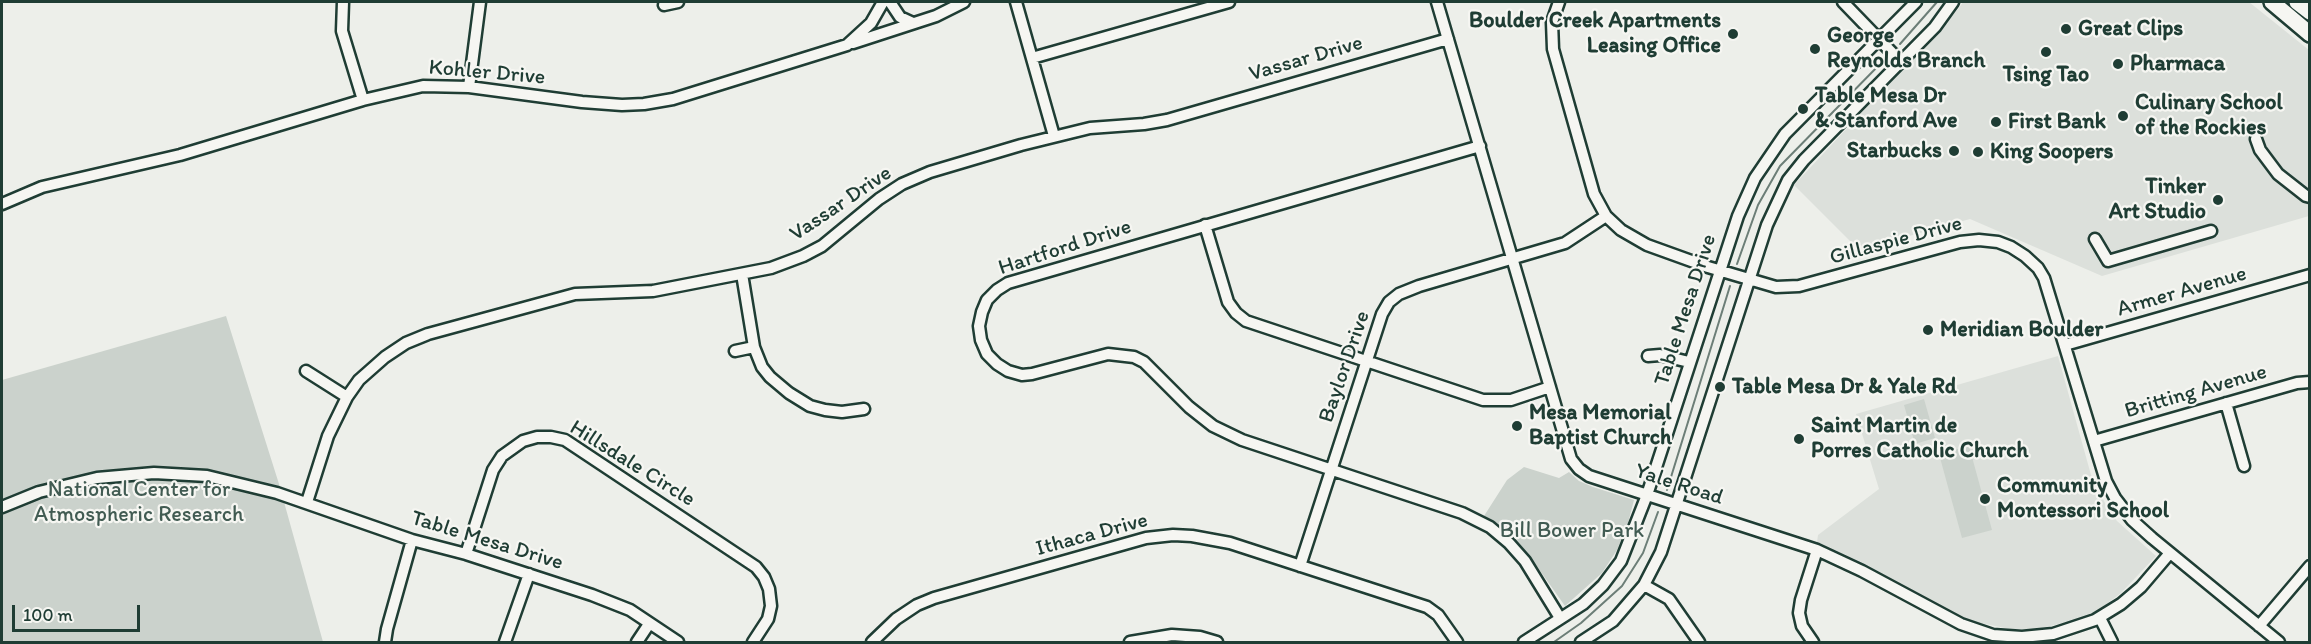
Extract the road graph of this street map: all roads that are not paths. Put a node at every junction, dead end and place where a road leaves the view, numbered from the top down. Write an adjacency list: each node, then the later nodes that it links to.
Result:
1 (343, 2): 26 (street)
2 (480, 2): 25 (street)
3 (678, 2): 16 (street)
4 (884, 2): 22 (street, Kohler Drive)
5 (890, 2): 18 (street)
6 (964, 2): 18 (street)
7 (1016, 2): 23 (street)
8 (1229, 2): 23 (street)
9 (1437, 2): 20 (street, Yale Road)
10 (1559, 2): 32 (street, Gillaspie Drive)
11 (1843, 2): 21 (street)
12 (1916, 2): 21 (street, Table Mesa Drive)
13 (1953, 2): 24 (street)
14 (2272, 2): 19 (highway)
15 (2297, 2): 17 (highway)
16 (664, 5)
17 (2310, 12)
18 (913, 23): 22 (street)
19 (2310, 34)
20 (1448, 39): 27 (street, Vassar Drive); 29 (street, Yale Road)
21 (1880, 40): 24 (street); 37 (street, Table Mesa Drive)
22 (847, 45): 25 (street, Kohler Drive)
23 (1032, 58): 27 (street)
24 (1901, 62): 40 (street)
25 (469, 87): 26 (street, Kohler Drive)
26 (363, 100): 31 (street, Kohler Drive)
27 (1054, 136): 38 (street, Vassar Drive)
28 (2256, 139): 30 (street)
29 (1480, 146): 33 (street, Hartford Drive); 36 (street, Yale Road)
30 (2310, 197)
31 (2, 204)
32 (1606, 216): 36 (street, Baylor Drive); 37 (street, Gillaspie Drive)
33 (1205, 225): 46 (street); 55 (street, Hartford Drive)
34 (2211, 231): 35 (street)
35 (2095, 239)
36 (1513, 259): 46 (street, Baylor Drive); 49 (street, Yale Road)
37 (1720, 270): 40 (street, Gillaspie Drive); 45 (street, Table Mesa Drive)
38 (742, 274): 42 (street); 50 (street, Vassar Drive)
39 (2310, 275): 41 (street, Armer Avenue)
40 (1750, 280): 41 (street, Gillaspie Drive); 58 (street)
41 (2065, 345): 53 (street, Gillaspie Drive)
42 (754, 347): 43 (street); 52 (street)
43 (735, 351)
44 (1648, 356): 45 (street)
45 (1689, 362): 56 (street, Table Mesa Drive)
46 (1367, 363): 49 (street); 55 (street, Baylor Drive)
47 (306, 371): 50 (street)
48 (2310, 382): 51 (street, Britting Avenue)
49 (1550, 387): 56 (street, Yale Road)
50 (347, 397): 57 (street, Vassar Drive)
51 (2226, 403): 53 (street, Britting Avenue); 54 (street)
52 (864, 409)
53 (2094, 441): 62 (street, Gillaspie Drive)
54 (2244, 466)
55 (1332, 470): 64 (street, Baylor Drive); 68 (street, Hartford Drive)
56 (1647, 495): 58 (street, Yale Road); 68 (street, Table Mesa Drive)
57 (307, 502): 59 (street, Table Mesa Drive); 60 (street, Table Mesa Drive)
58 (1678, 505): 61 (street, Yale Road); 67 (street)
59 (2, 507)
60 (412, 540): 63 (street, Table Mesa Drive); 73 (street)
61 (1817, 550): 72 (street, Yale Road); 85 (street)
62 (2170, 553): 69 (street, Yale Road); 71 (street, Gillaspie Drive)
63 (466, 554): 66 (street, Table Mesa Drive); 77 (street, Hillsdale Circle)
64 (1300, 566): 78 (street, Ithaca Drive); 81 (street, Ithaca Drive)
65 (2310, 566): 71 (street)
66 (530, 574): 70 (street, Table Mesa Drive); 74 (street)
67 (1644, 585): 83 (street); 84 (street)
68 (1560, 618): 82 (street, Table Mesa Drive)
69 (2100, 618): 72 (street, Yale Road); 86 (street)
70 (649, 624): 75 (street); 76 (street, Table Mesa Drive)
71 (2259, 626): 87 (street, Gillaspie Drive)
72 (1993, 639)
73 (385, 642)
74 (505, 642)
75 (637, 642)
76 (678, 642)
77 (753, 642)
78 (872, 642)
79 (1130, 642): 80 (street)
80 (1217, 642)
81 (1457, 642)
82 (1524, 642)
83 (1581, 642)
84 (1699, 642)
85 (1813, 642)
86 (2112, 642)
87 (2279, 642)

